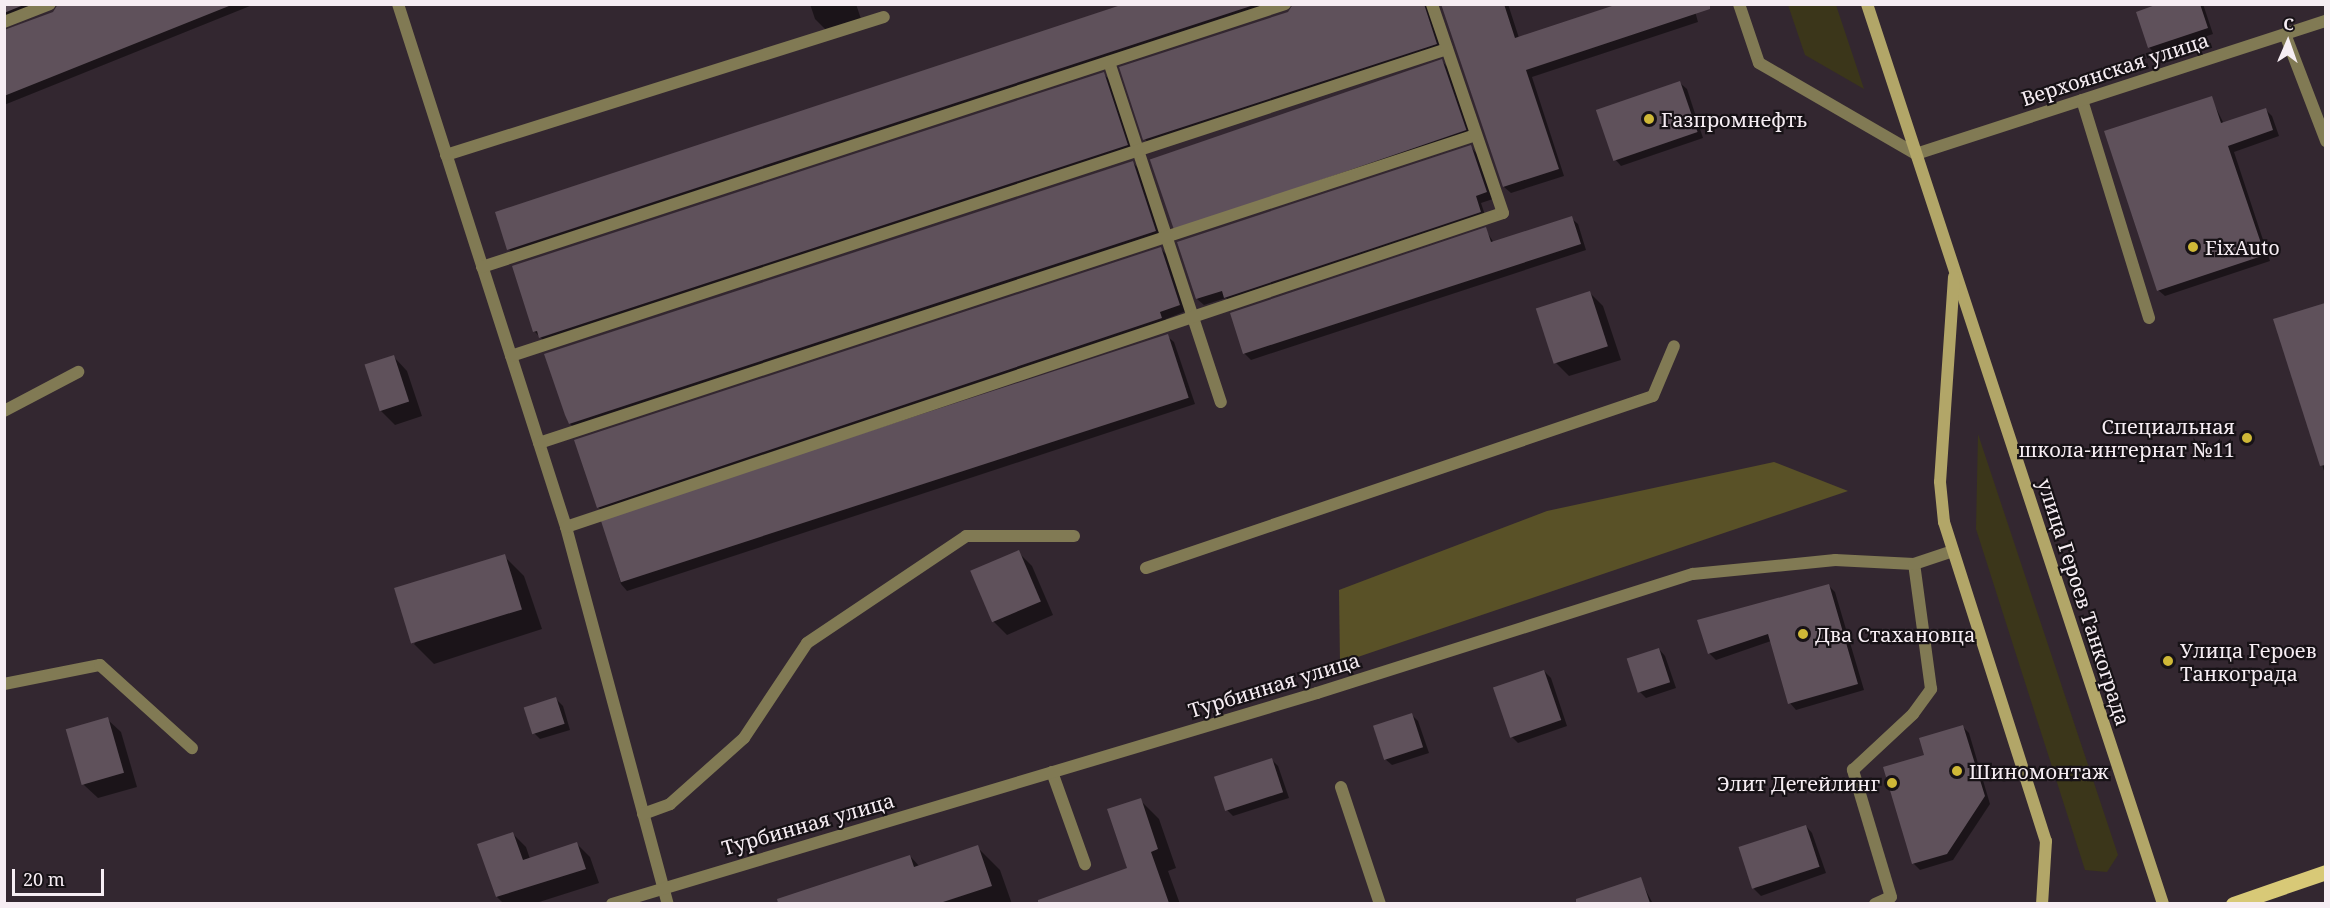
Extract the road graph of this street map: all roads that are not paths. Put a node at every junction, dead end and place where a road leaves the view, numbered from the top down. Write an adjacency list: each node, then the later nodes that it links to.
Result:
1 (50, 4): 9 (street)
2 (398, 4): 18 (street)
3 (1285, 4): 12 (street)
4 (1432, 4): 11 (street)
5 (1739, 4): 17 (street)
6 (1868, 4): 17 (main road, улица Героев Танкограда)
7 (884, 17): 18 (street)
8 (2325, 21): 10 (street, Верхоянская улица)
9 (4, 22)
10 (2285, 34): 13 (street, Верхоянская улица); 15 (street)
11 (1447, 49): 14 (street); 16 (street)
12 (1109, 62): 16 (street); 20 (street)
13 (2082, 100): 17 (street, Верхоянская улица); 23 (street)
14 (1476, 135): 19 (street); 22 (street)
15 (2325, 141)
16 (1138, 150): 19 (street); 25 (street)
17 (1916, 154): 21 (main road, улица Героев Танкограда)
18 (446, 155): 20 (street)
19 (1167, 237): 22 (street); 29 (street)
20 (482, 267): 25 (street)
21 (1954, 270): 32 (main road); 48 (main road, улица Героев Танкограда)
22 (1193, 317): 27 (street); 30 (street)
23 (2149, 318)
24 (1674, 346): 34 (street)
25 (511, 356): 29 (street)
26 (78, 372): 28 (street)
27 (1221, 402)
28 (4, 411)
29 (539, 443): 30 (street)
30 (566, 527): 39 (street)
31 (1074, 536): 39 (street)
32 (1953, 551): 33 (street, Турбинная улица); 47 (main road)
33 (1914, 564): 37 (street, Турбинная улица); 46 (street)
34 (1146, 568)
35 (4, 684): 36 (street)
36 (192, 748)
37 (1052, 772): 40 (street); 42 (street, Турбинная улица)
38 (1341, 787): 45 (street)
39 (643, 814): 42 (street)
40 (1085, 864)
41 (2325, 872): 49 (main road)
42 (663, 888): 43 (street, Турбинная улица); 44 (street)
43 (612, 903)
44 (668, 903)
45 (1380, 903)
46 (1875, 903)
47 (2042, 903)
48 (2163, 903)
49 (2233, 903)

